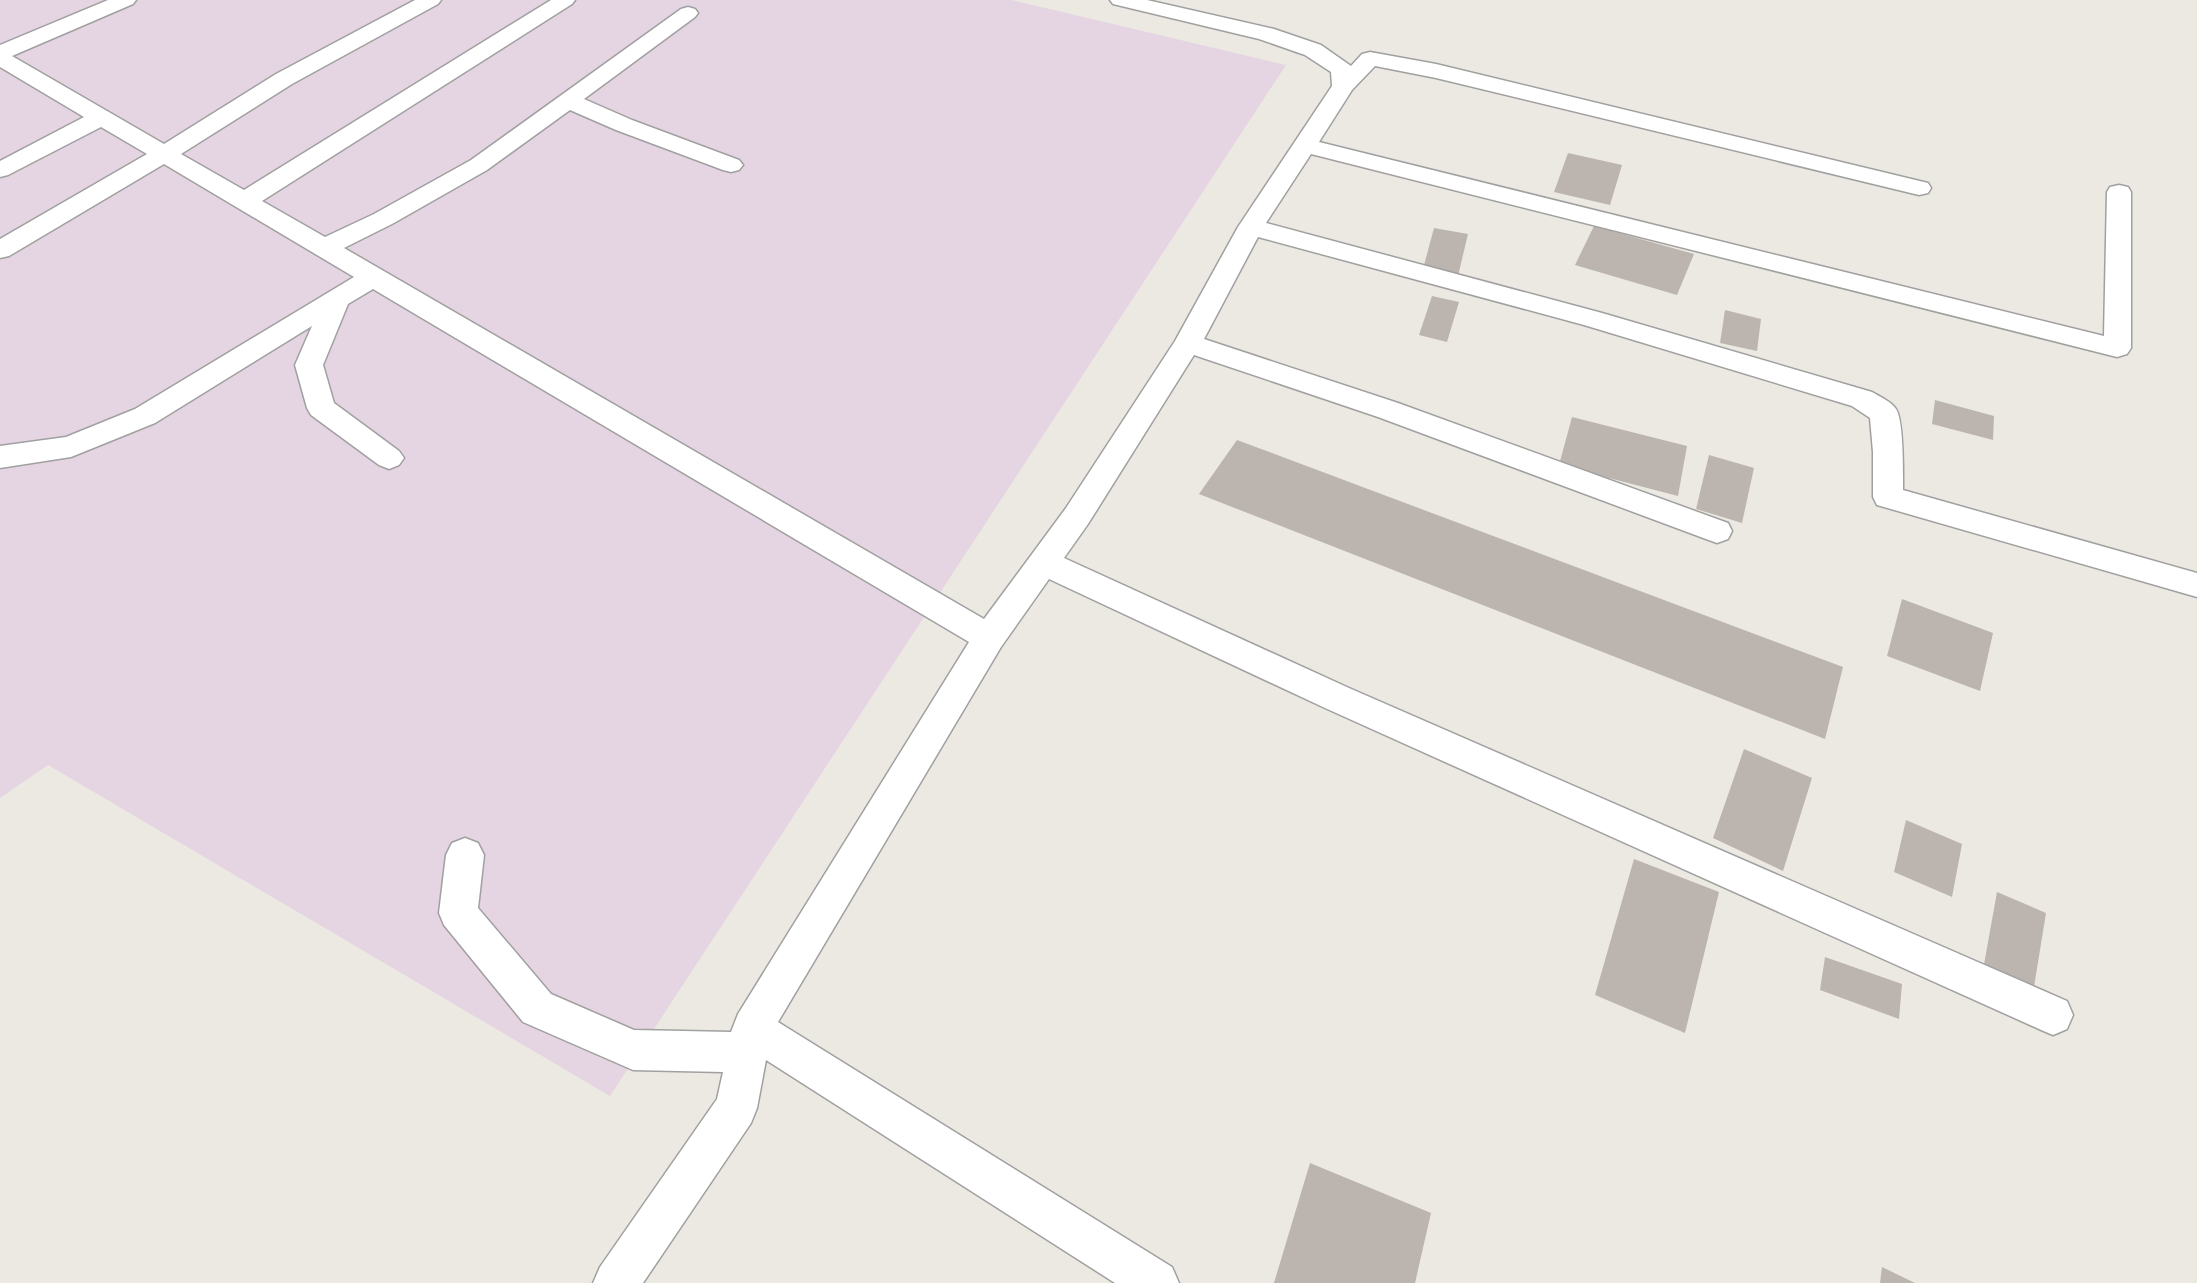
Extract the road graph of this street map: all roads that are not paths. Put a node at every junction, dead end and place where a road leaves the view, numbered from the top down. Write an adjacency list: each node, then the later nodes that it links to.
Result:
1 (126, 0): 6 (street)
2 (431, 0): 11 (street)
3 (565, 0): 16 (street)
4 (1120, 0): 7 (street)
5 (688, 13): 8 (street)
6 (0, 56): 9 (street)
7 (1343, 86): 10 (street); 14 (street)
8 (569, 101): 12 (street); 18 (street)
9 (102, 117): 11 (street); 13 (street)
10 (1306, 146): 15 (street); 17 (street)
11 (164, 154): 16 (street); 19 (street)
12 (731, 165)
13 (0, 170)
14 (1918, 188)
15 (2119, 192)
16 (244, 201): 18 (street)
17 (1251, 227): 22 (street); 27 (street)
18 (324, 248): 20 (street)
19 (0, 250)
20 (373, 277): 21 (street); 28 (street)
21 (336, 300): 23 (street); 24 (street)
22 (1188, 343): 25 (street); 26 (street)
23 (0, 457)
24 (389, 458)
25 (1717, 531)
26 (1044, 562): 28 (street); 30 (street)
27 (2197, 585)
28 (989, 638): 31 (street)
29 (465, 855): 31 (street)
30 (2053, 1015)
31 (749, 1040): 32 (street); 33 (street)
32 (616, 1283)
33 (1156, 1283)

